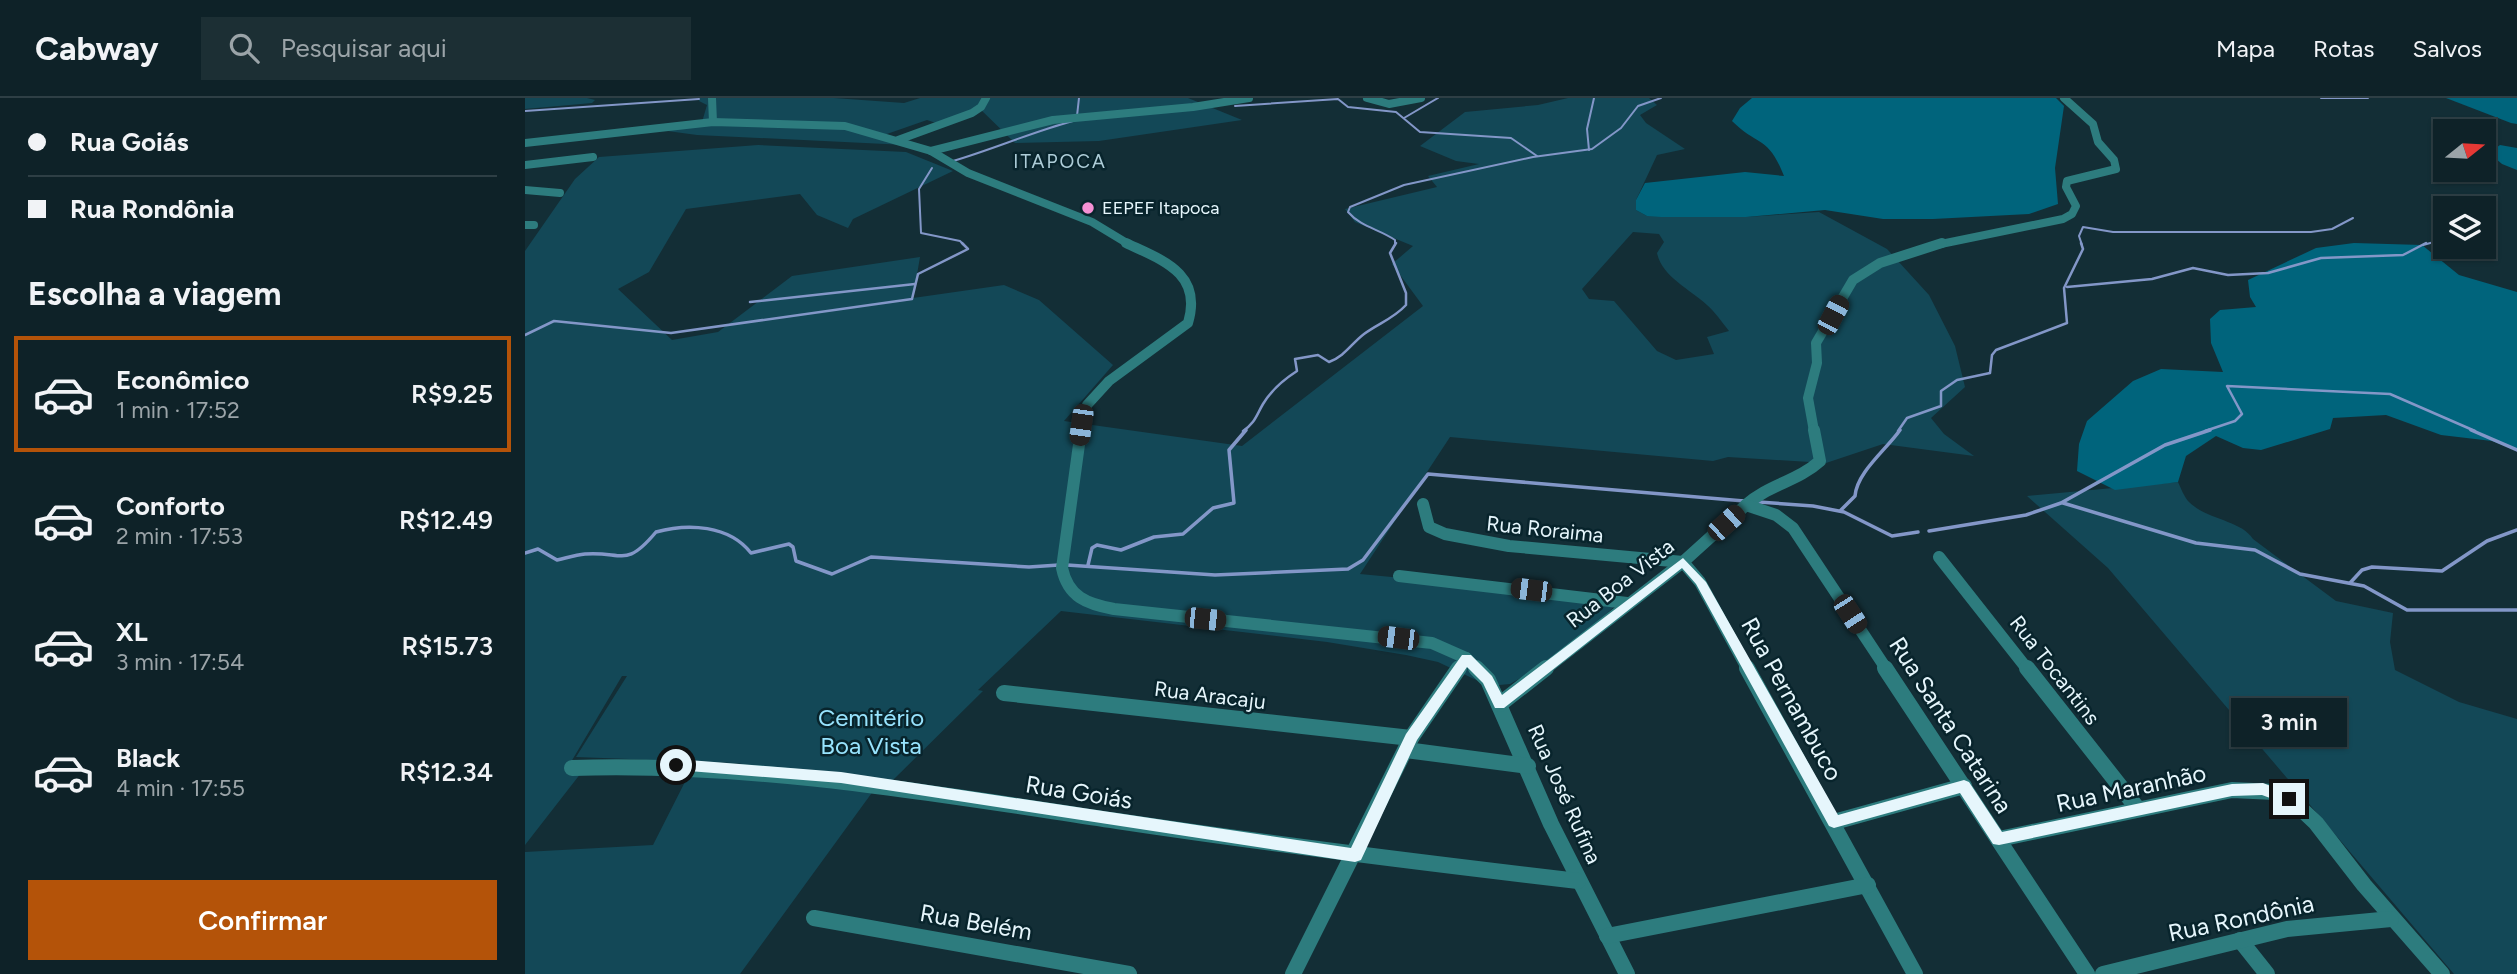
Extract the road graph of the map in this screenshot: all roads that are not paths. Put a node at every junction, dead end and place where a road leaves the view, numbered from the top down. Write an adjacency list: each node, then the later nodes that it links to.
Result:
1 (712, 98): 9 (street)
2 (986, 98): 10 (street)
3 (1202, 98): 8 (street)
4 (1249, 98): 8 (street)
5 (1367, 98): 6 (street)
6 (1421, 98)
7 (2064, 98): 18 (street, Rua Boa Vista)
8 (1149, 109): 12 (street)
9 (713, 122): 10 (street); 11 (street)
10 (898, 140): 12 (street)
11 (525, 143)
12 (932, 150): 21 (street)
13 (593, 157): 14 (street)
14 (525, 165)
15 (525, 190): 16 (street)
16 (560, 193)
17 (1423, 504): 20 (street, Rua Roraima)
18 (1746, 505): 20 (street, Rua Boa Vista); 30 (street, Rua Santa Catarina)
19 (1939, 557): 31 (street, Rua Tocantins)
20 (1683, 562): 23 (street, Rua Boa Vista); 32 (street, Rua Pernambuco)
21 (1062, 564): 24 (street, Rua José Rufina)
22 (1399, 576): 23 (street)
23 (1627, 603): 26 (street, Rua Boa Vista)
24 (1467, 658): 26 (street, Rua José Rufina); 27 (street)
25 (1003, 693): 27 (street, Rua Aracaju)
26 (1500, 704): 28 (street, Rua José Rufina)
27 (1408, 744): 28 (street, Rua Aracaju); 34 (street)
28 (1528, 766): 35 (street, Rua José Rufina)
29 (572, 768): 34 (street, Rua Goiás)
30 (1964, 786): 32 (street); 33 (street, Rua Santa Catarina)
31 (2138, 809): 33 (street, Rua Maranhão); 38 (street, Rua Maranhão)
32 (1834, 822): 36 (street, Rua Pernambuco)
33 (1999, 839): 45 (street, Rua Santa Catarina)
34 (1355, 856): 35 (street, Rua Goiás); 42 (street)
35 (1578, 881): 39 (street, Rua José Rufina)
36 (1868, 885): 39 (street); 44 (street, Rua Pernambuco)
37 (814, 918): 41 (street, Rua Belém)
38 (2391, 919): 40 (street, Rua Rondônia); 48 (street)
39 (1607, 936): 43 (street, Rua José Rufina)
40 (2240, 940): 46 (street, Rua Rondônia); 47 (street)
41 (1129, 974)
42 (1293, 974)
43 (1627, 974)
44 (1915, 974)
45 (2087, 974)
46 (2103, 974)
47 (2267, 974)
48 (2442, 974)

